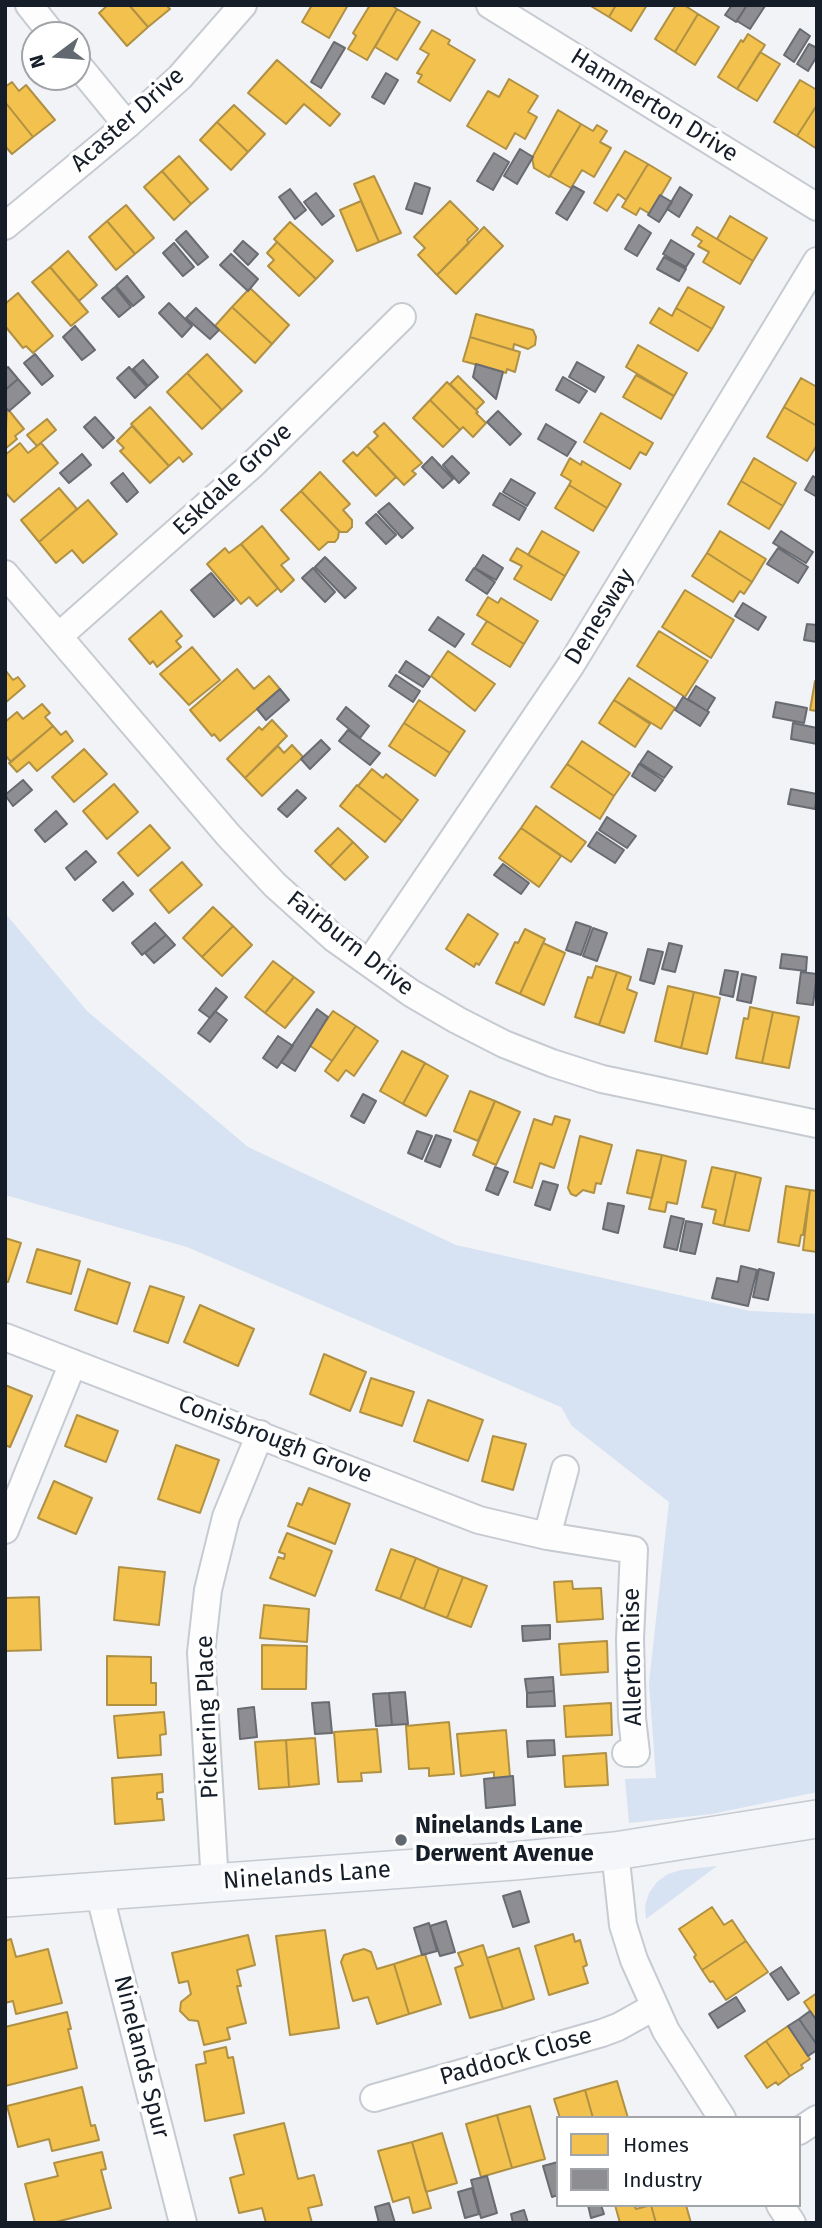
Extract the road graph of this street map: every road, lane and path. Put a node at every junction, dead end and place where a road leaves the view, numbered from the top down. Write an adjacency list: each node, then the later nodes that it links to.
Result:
1 (29, 5): 4 (street)
2 (243, 5): 6 (street, Acaster Drive)
3 (490, 5): 7 (street, Hammerton Drive)
4 (42, 21)
5 (91, 81): 6 (street)
6 (127, 125): 8 (street, Acaster Drive)
7 (817, 207)
8 (5, 226)
9 (817, 261): 13 (street, Denesway)
10 (402, 317): 12 (street, Eskdale Grove)
11 (5, 574): 12 (street, Fairburn Drive)
12 (59, 636): 13 (street, Fairburn Drive)
13 (369, 963): 14 (street, Fairburn Drive)
14 (817, 1124)
15 (5, 1337): 16 (street, Conisbrough Grove)
16 (73, 1363): 17 (street, Conisbrough Grove); 19 (street)
17 (260, 1434): 20 (street, Conisbrough Grove); 25 (street, Pickering Place)
18 (565, 1469): 20 (street)
19 (5, 1530)
20 (547, 1536): 21 (street, Conisbrough Grove)
21 (634, 1550): 22 (street, Allerton Rise)
22 (626, 1753)
23 (817, 1819): 24 (street, Ninelands Lane)
24 (615, 1851): 25 (street, Ninelands Lane); 28 (street)
25 (215, 1883): 26 (street, Ninelands Lane)
26 (99, 1892): 27 (street, Ninelands Lane); 34 (street, Ninelands Spur)
27 (5, 1898)
28 (654, 2007): 29 (street, Paddock Close); 30 (street)
29 (374, 2098)
30 (721, 2116)
31 (817, 2119): 32 (street)
32 (801, 2130)
33 (781, 2207): 35 (street)
34 (183, 2223)
35 (792, 2223)

